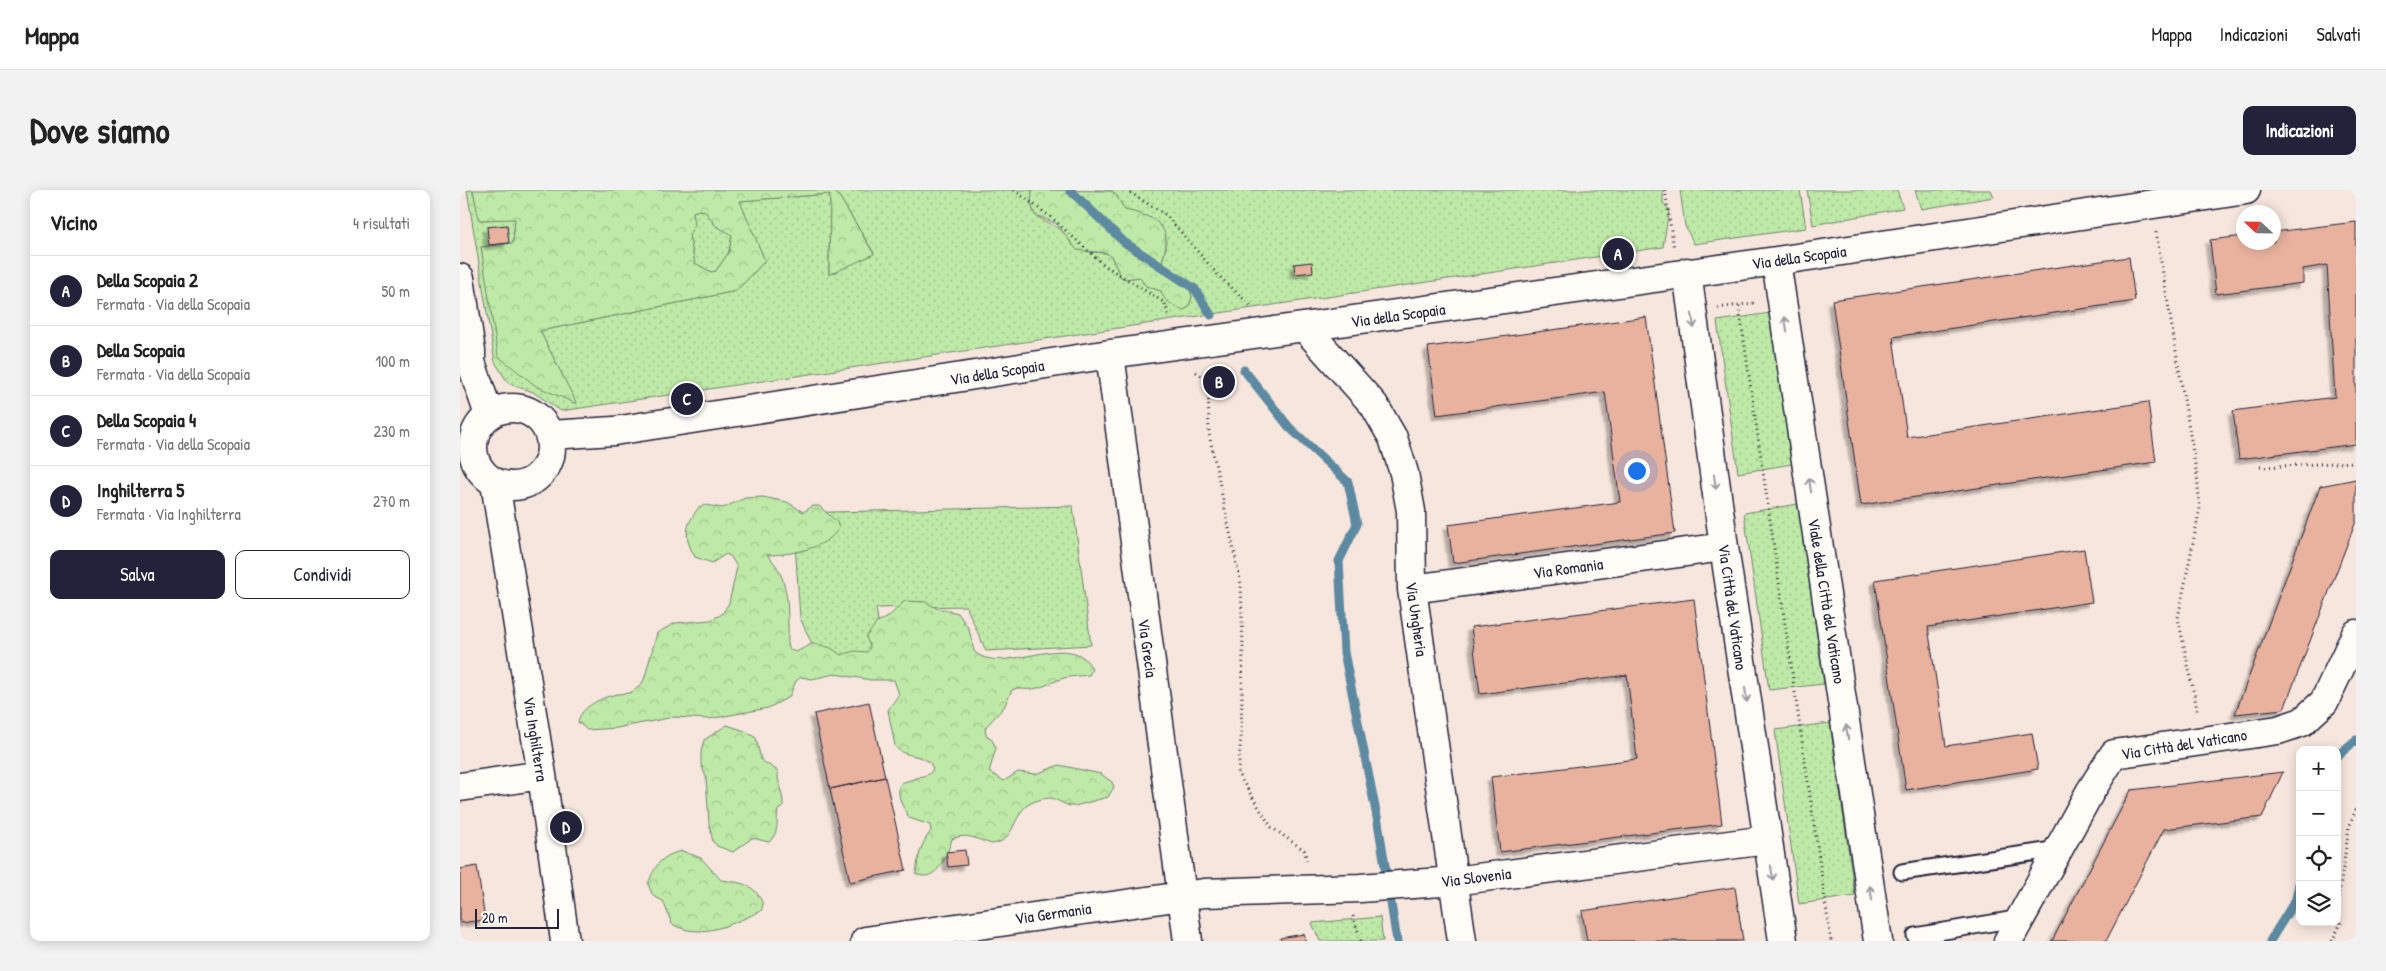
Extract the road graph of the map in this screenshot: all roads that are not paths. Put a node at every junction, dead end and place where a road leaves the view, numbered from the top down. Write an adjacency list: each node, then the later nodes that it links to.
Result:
1 (2246, 190): 2 (street, Via della Scopaia)
2 (1776, 261): 3 (street, Via della Scopaia); 29 (street, Viale della Città del Vaticano, one-way to 2)
3 (1687, 272): 5 (street, Via della Scopaia); 12 (street, Via Città del Vaticano, one-way to 12)
4 (460, 278): 7 (street)
5 (1305, 328): 6 (street, Via della Scopaia); 13 (street, Via Ungheria)
6 (1110, 354): 8 (street, Via della Scopaia); 21 (street, Via Grecia)
7 (498, 411): 8 (street); 9 (street)
8 (551, 446): 10 (street)
9 (473, 458): 10 (street); 11 (street, Via Inghilterra)
10 (529, 483): 11 (street)
11 (505, 538): 15 (street, Via Inghilterra)
12 (1724, 547): 13 (street, Via Romania); 17 (street, Via Città del Vaticano, one-way to 17)
13 (1412, 589): 20 (street, Via Ungheria)
14 (2356, 634): 18 (street, Via Città del Vaticano)
15 (542, 775): 16 (street); 24 (street, Via Inghilterra)
16 (460, 787)
17 (1767, 840): 20 (street, Via Slovenia); 28 (street, Via Città del Vaticano, one-way to 28)
18 (2059, 849): 19 (lane); 22 (street, Via Città del Vaticano)
19 (1902, 872)
20 (1442, 882): 21 (street, Via Slovenia); 27 (street, Via Ungheria)
21 (1182, 895): 25 (street, Via Germania); 26 (street, Via Grecia)
22 (2014, 930): 23 (lane)
23 (1916, 936)
24 (565, 941)
25 (865, 941)
26 (1188, 941)
27 (1462, 941)
28 (1783, 941)
29 (1878, 941)

